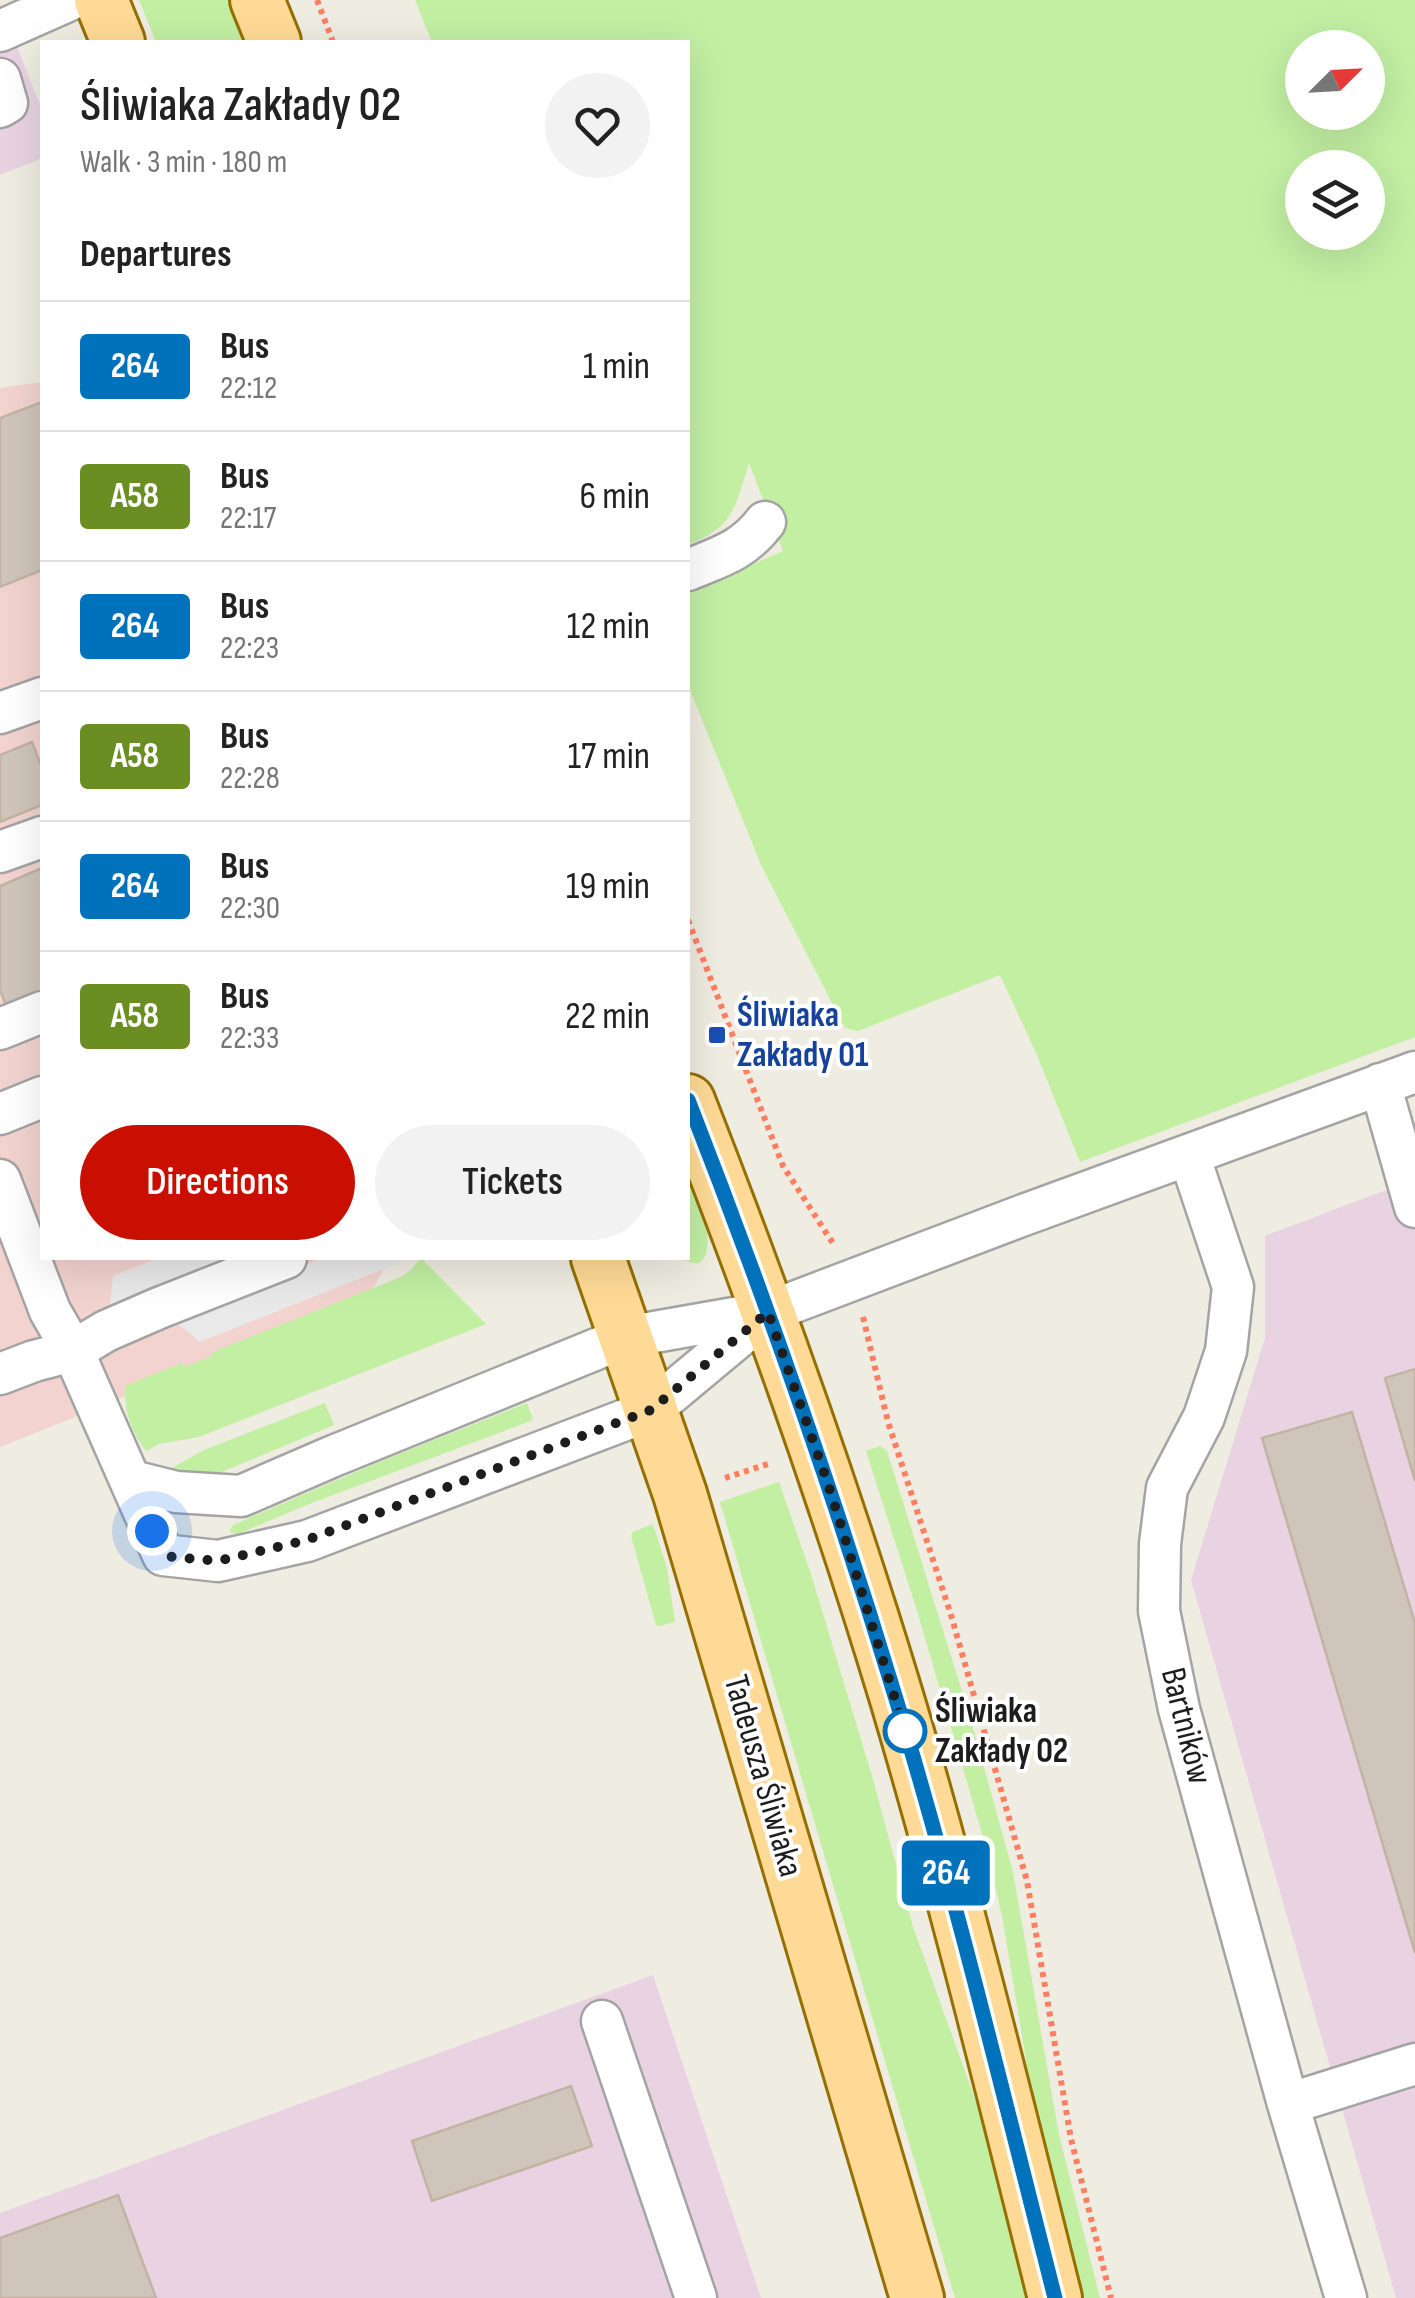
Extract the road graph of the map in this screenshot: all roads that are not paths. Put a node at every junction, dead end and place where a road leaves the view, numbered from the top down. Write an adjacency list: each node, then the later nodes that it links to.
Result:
1 (70, 0): 4 (street)
2 (101, 0): 5 (main road)
3 (257, 0): 6 (main road)
4 (0, 30)
5 (117, 40)
6 (273, 40)
7 (0, 79): 8 (street)
8 (0, 107)
9 (765, 522): 10 (street)
10 (690, 569)
11 (40, 699): 12 (street)
12 (0, 713)
13 (40, 837): 14 (street)
14 (0, 852)
15 (40, 1013): 16 (street)
16 (0, 1030)
17 (1398, 1078): 21 (street); 23 (street)
18 (40, 1099): 20 (street)
19 (690, 1105): 26 (main road)
20 (0, 1114)
21 (1189, 1155): 26 (street); 34 (street, Bartników)
22 (0, 1180): 28 (street)
23 (1415, 1207)
24 (281, 1260): 28 (street)
25 (599, 1260): 27 (main road, Tadeusza Śliwiaka)
26 (768, 1312): 27 (street); 30 (street); 37 (main road)
27 (626, 1337): 30 (main road, Tadeusza Śliwiaka); 31 (street)
28 (73, 1351): 29 (street); 31 (street)
29 (0, 1374)
30 (651, 1410): 31 (street); 36 (main road, Tadeusza Śliwiaka)
31 (132, 1481)
32 (602, 2021): 35 (street)
33 (1415, 2064): 34 (street)
34 (1288, 2104): 38 (street, Bartników)
35 (696, 2298)
36 (917, 2298)
37 (1056, 2298)
38 (1346, 2298)

